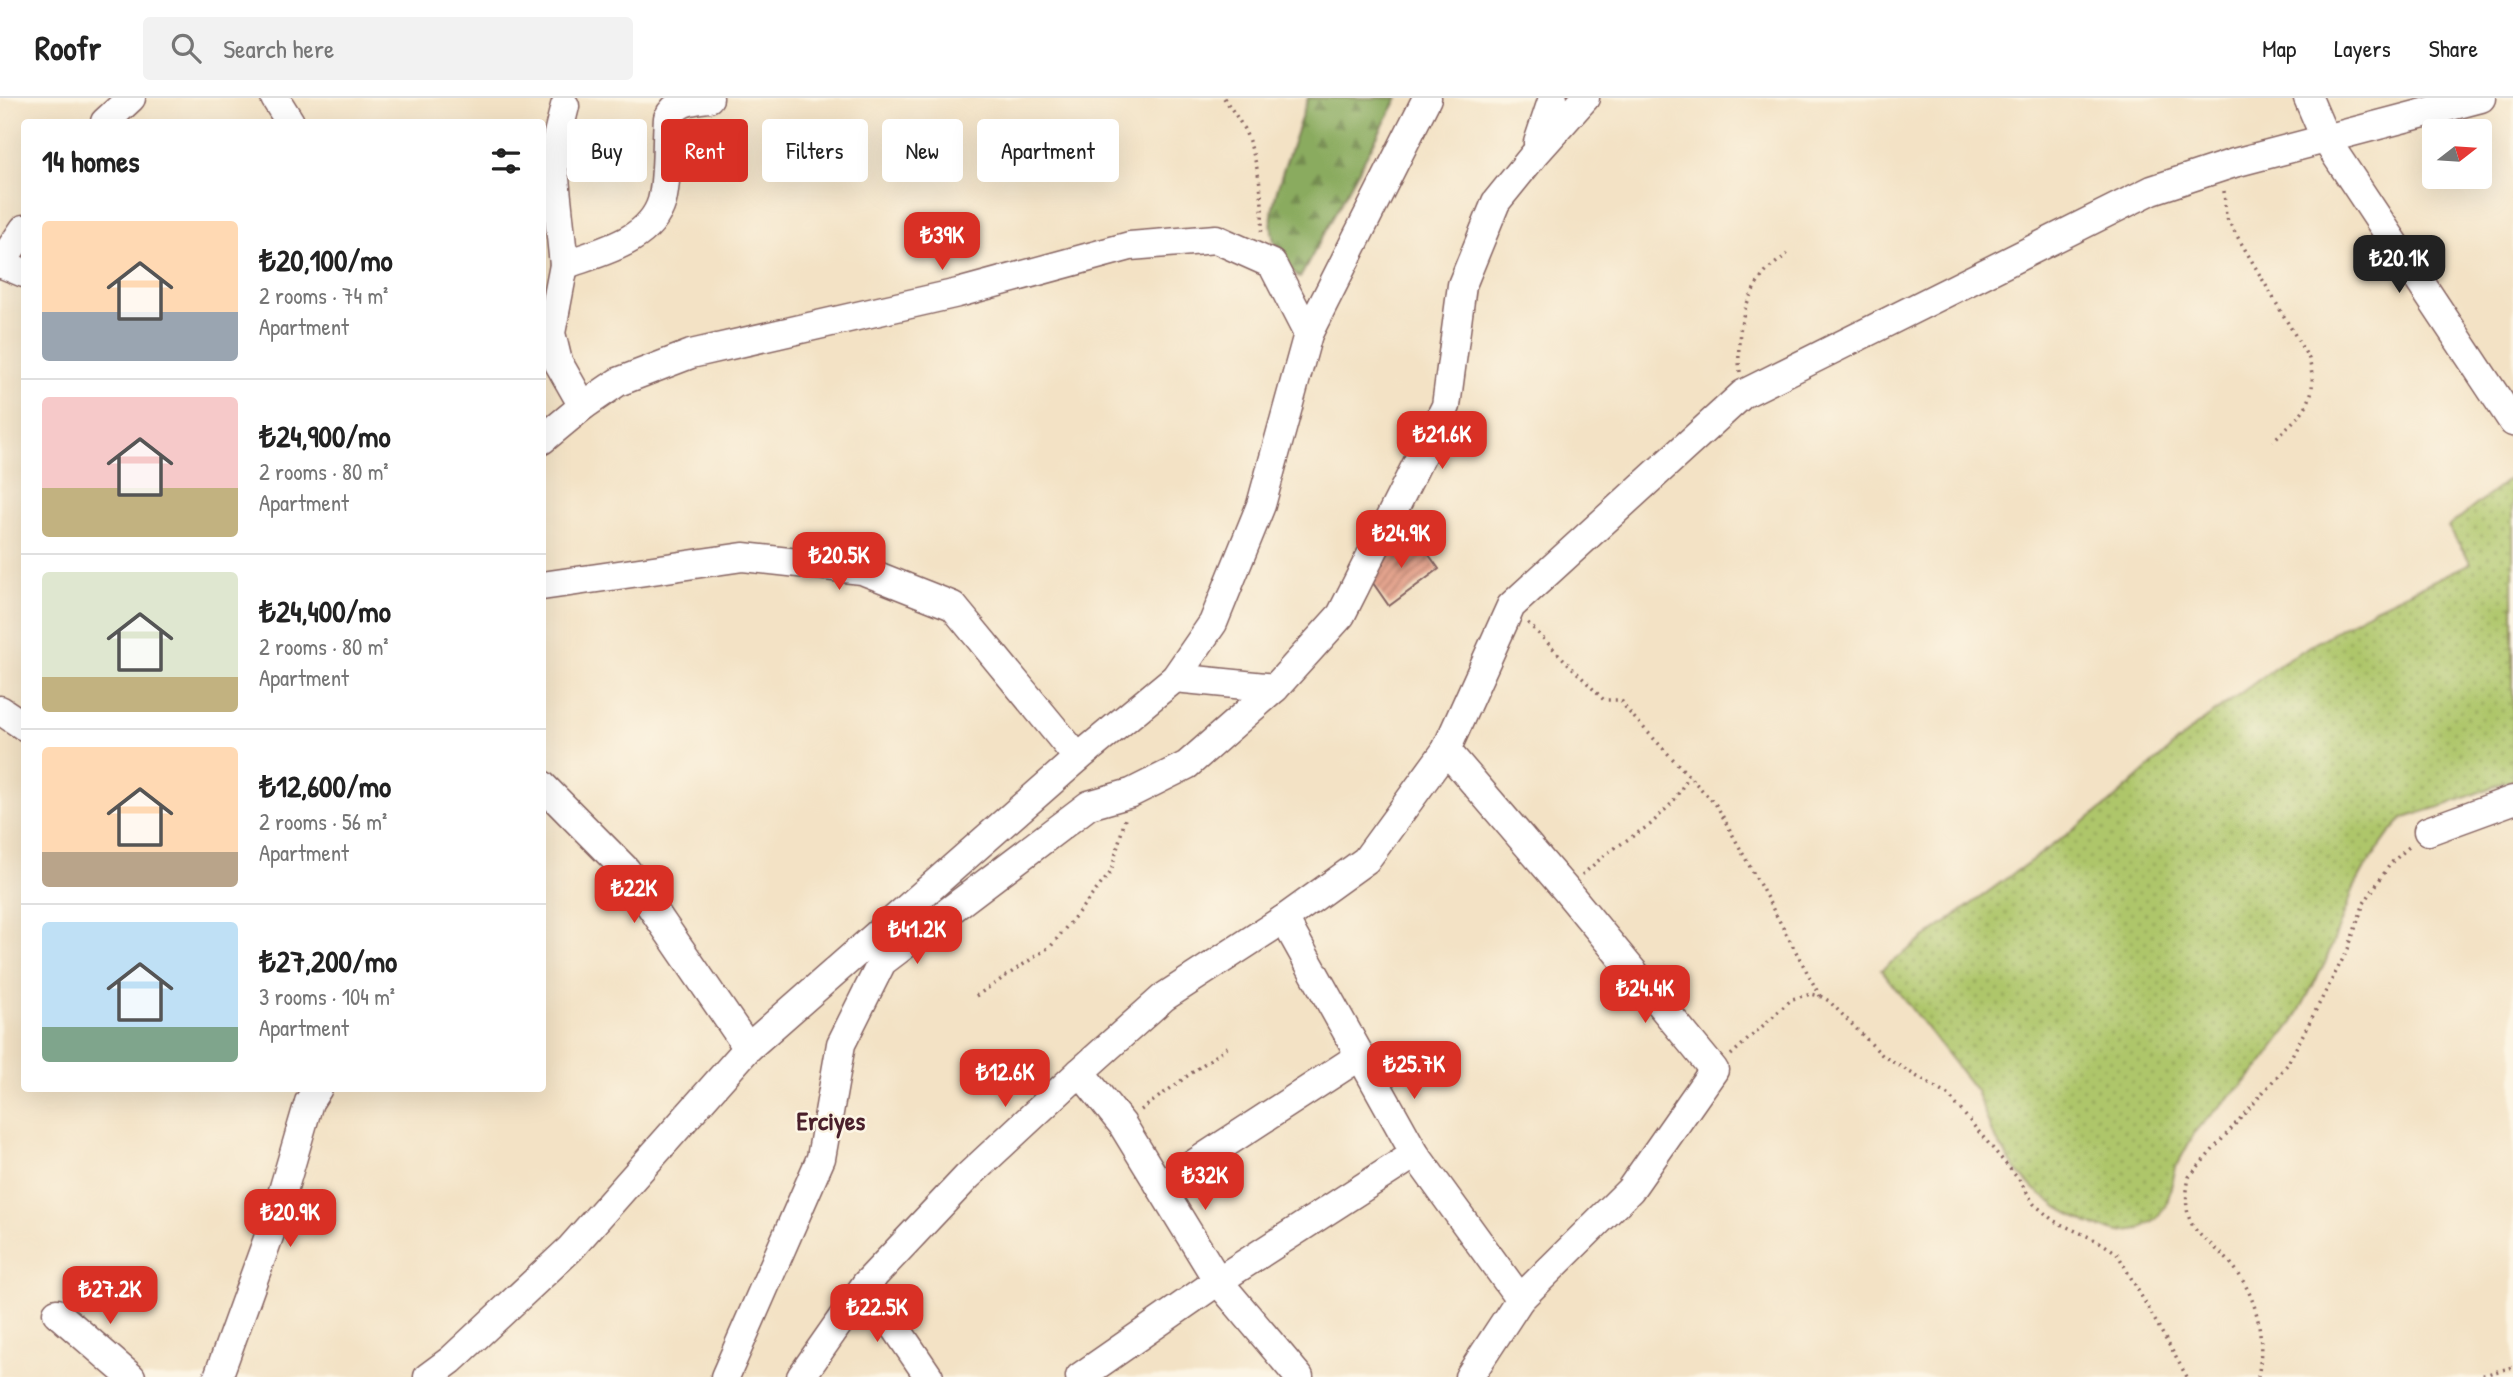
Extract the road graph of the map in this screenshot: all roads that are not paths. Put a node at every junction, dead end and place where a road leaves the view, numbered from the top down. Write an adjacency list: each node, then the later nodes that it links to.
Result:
1 (131, 98): 10 (street)
2 (275, 98): 11 (street)
3 (709, 98): 16 (street)
4 (1427, 98): 18 (street)
5 (1553, 98): 13 (street)
6 (1585, 98): 13 (street)
7 (2308, 98): 12 (street)
8 (2481, 98): 12 (street)
9 (565, 106): 16 (street)
10 (108, 119)
11 (288, 119)
12 (2326, 140): 20 (street); 27 (street)
13 (1534, 155): 24 (street)
14 (21, 233): 15 (street)
15 (0, 263): 17 (street)
16 (564, 265): 19 (street)
17 (21, 272)
18 (1308, 334): 19 (street); 23 (street)
19 (583, 405): 21 (street)
20 (2513, 422)
21 (546, 437)
22 (546, 585): 28 (street)
23 (1175, 678): 24 (street); 28 (street)
24 (1275, 688): 33 (street)
25 (0, 710): 26 (street)
26 (21, 724)
27 (1446, 750): 32 (street); 42 (street)
28 (1078, 758): 33 (street)
29 (546, 789): 34 (street)
30 (2513, 800): 31 (street)
31 (2428, 831)
32 (1284, 919): 35 (street); 36 (street)
33 (877, 950): 34 (street); 48 (street)
34 (748, 1048): 44 (street)
35 (1360, 1056): 38 (street); 39 (street)
36 (1080, 1072): 39 (street); 41 (street)
37 (315, 1092): 46 (street)
38 (1415, 1154): 40 (street); 42 (street)
39 (1160, 1186): 40 (street)
40 (1218, 1282): 51 (street); 52 (street)
41 (866, 1284): 49 (street); 50 (street)
42 (1520, 1299): 53 (street)
43 (57, 1313): 45 (street)
44 (460, 1369): 47 (street)
45 (131, 1377)
46 (218, 1377)
47 (428, 1377)
48 (725, 1377)
49 (801, 1377)
50 (929, 1377)
51 (1080, 1377)
52 (1300, 1377)
53 (1469, 1377)

